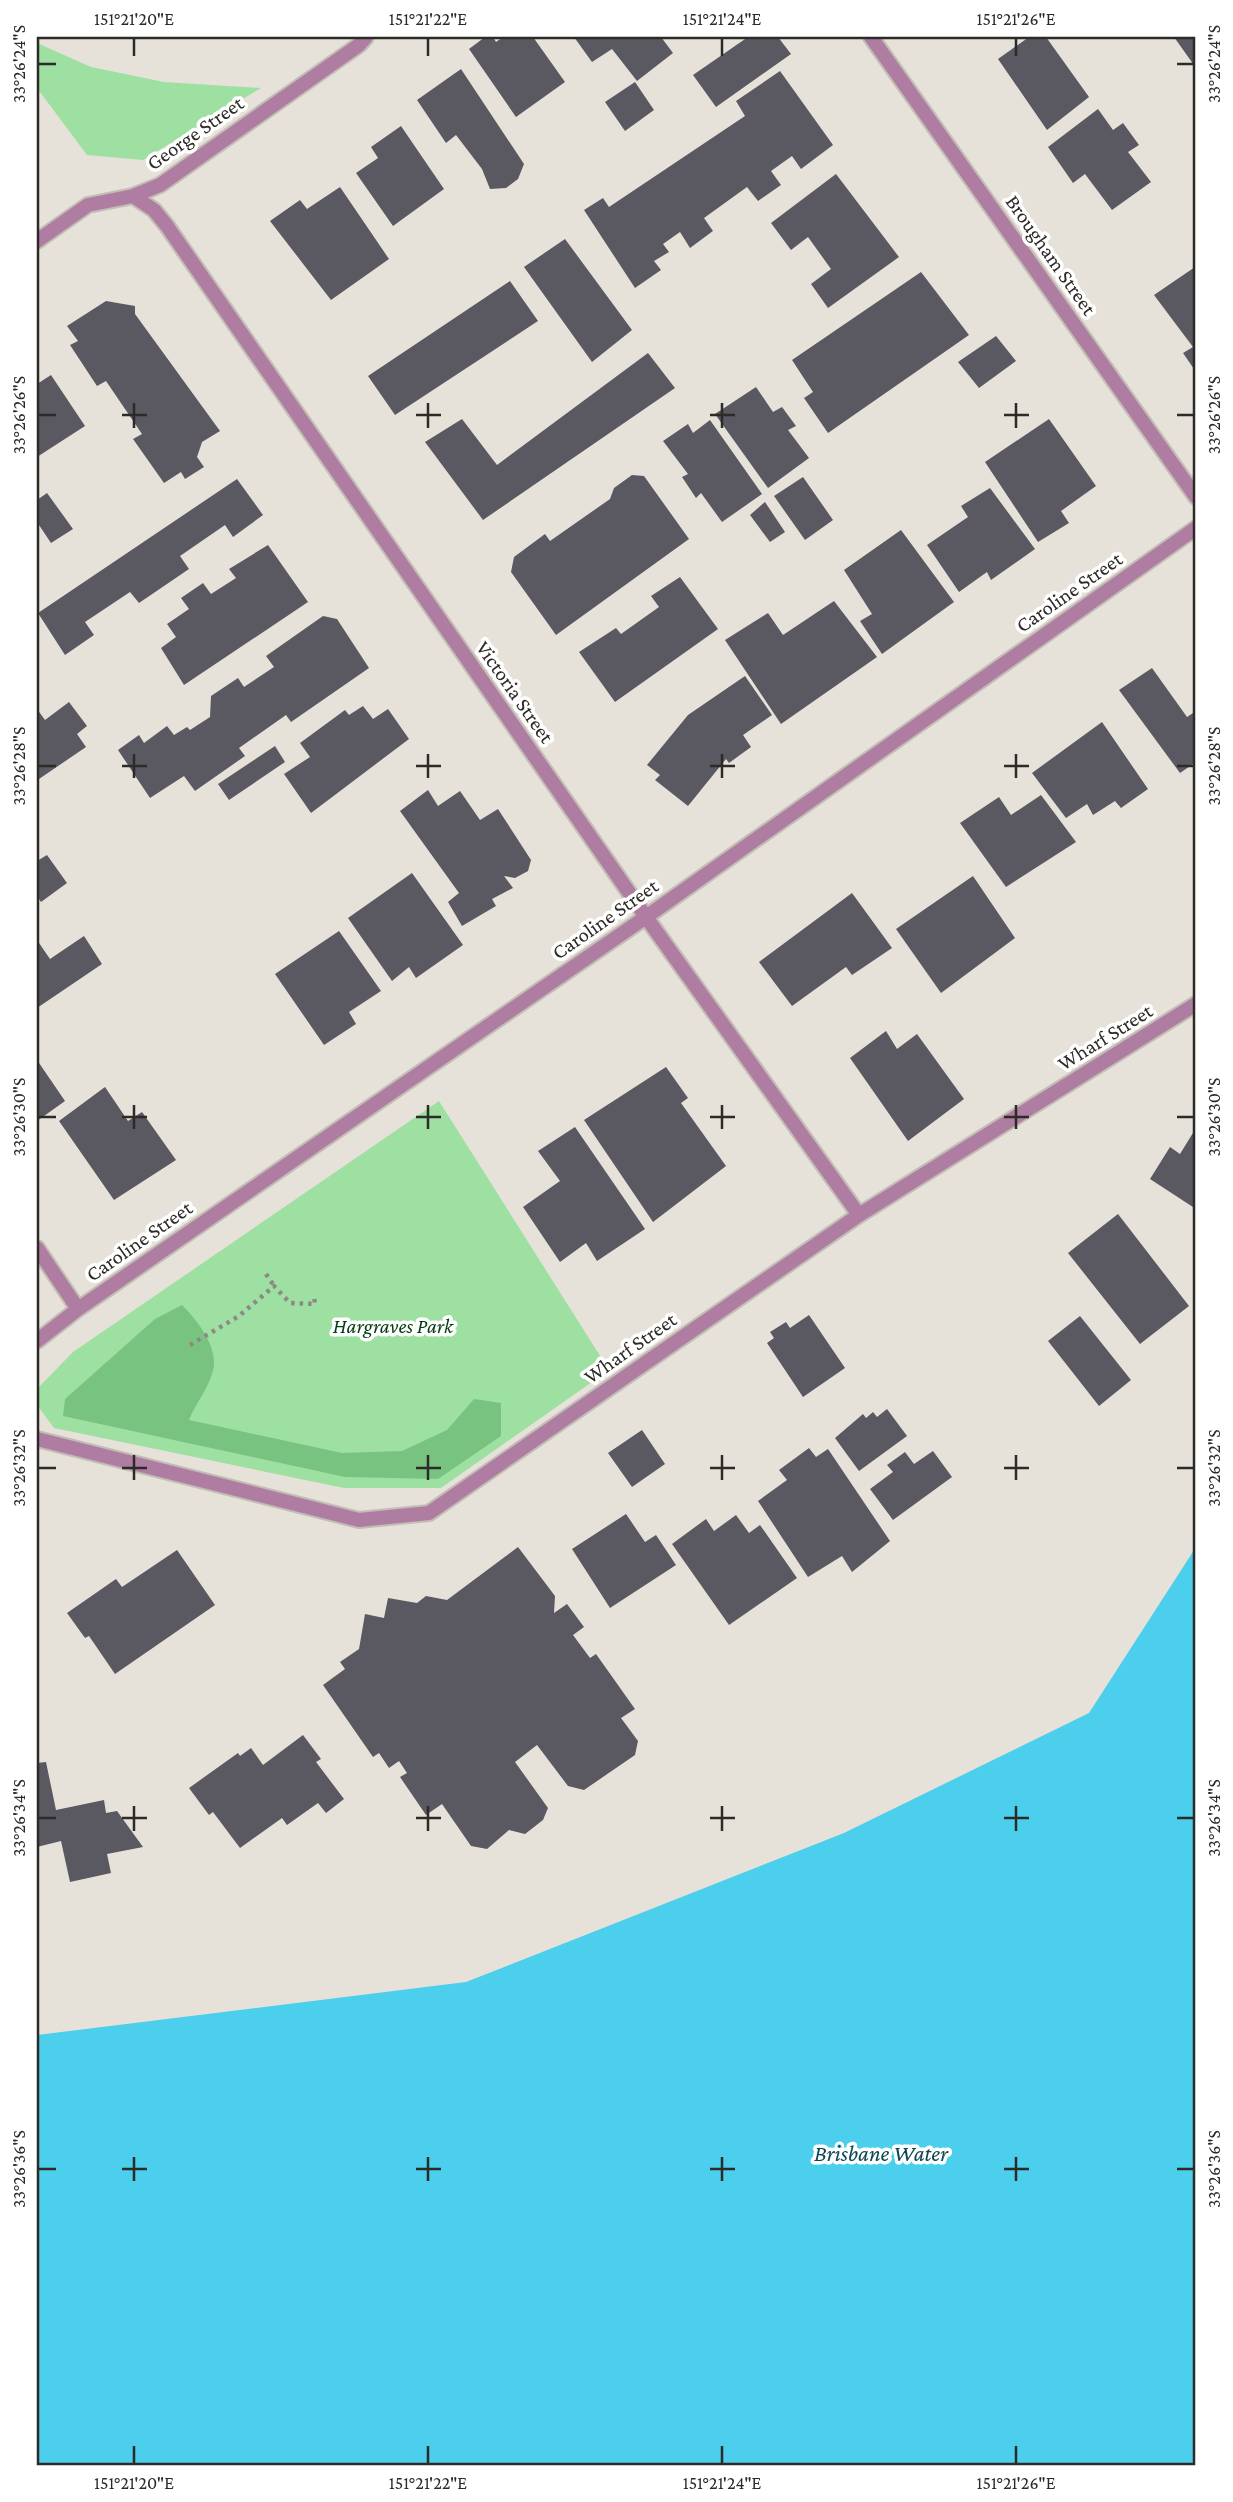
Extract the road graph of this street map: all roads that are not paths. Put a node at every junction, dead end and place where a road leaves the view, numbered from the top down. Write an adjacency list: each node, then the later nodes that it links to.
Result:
1 (366, 37): 3 (street, George Street)
2 (871, 37): 5 (street, Brougham Street)
3 (133, 197): 4 (street, George Street); 7 (street, Victoria Street)
4 (37, 241)
5 (1196, 498)
6 (1196, 528): 7 (street, Caroline Street)
7 (646, 917): 9 (street, Victoria Street); 11 (street, Caroline Street)
8 (1196, 1004): 9 (street, Wharf Street)
9 (859, 1216): 13 (street, Wharf Street)
10 (37, 1248): 11 (street)
11 (78, 1309): 12 (street, Caroline Street)
12 (37, 1342)
13 (37, 1439)

